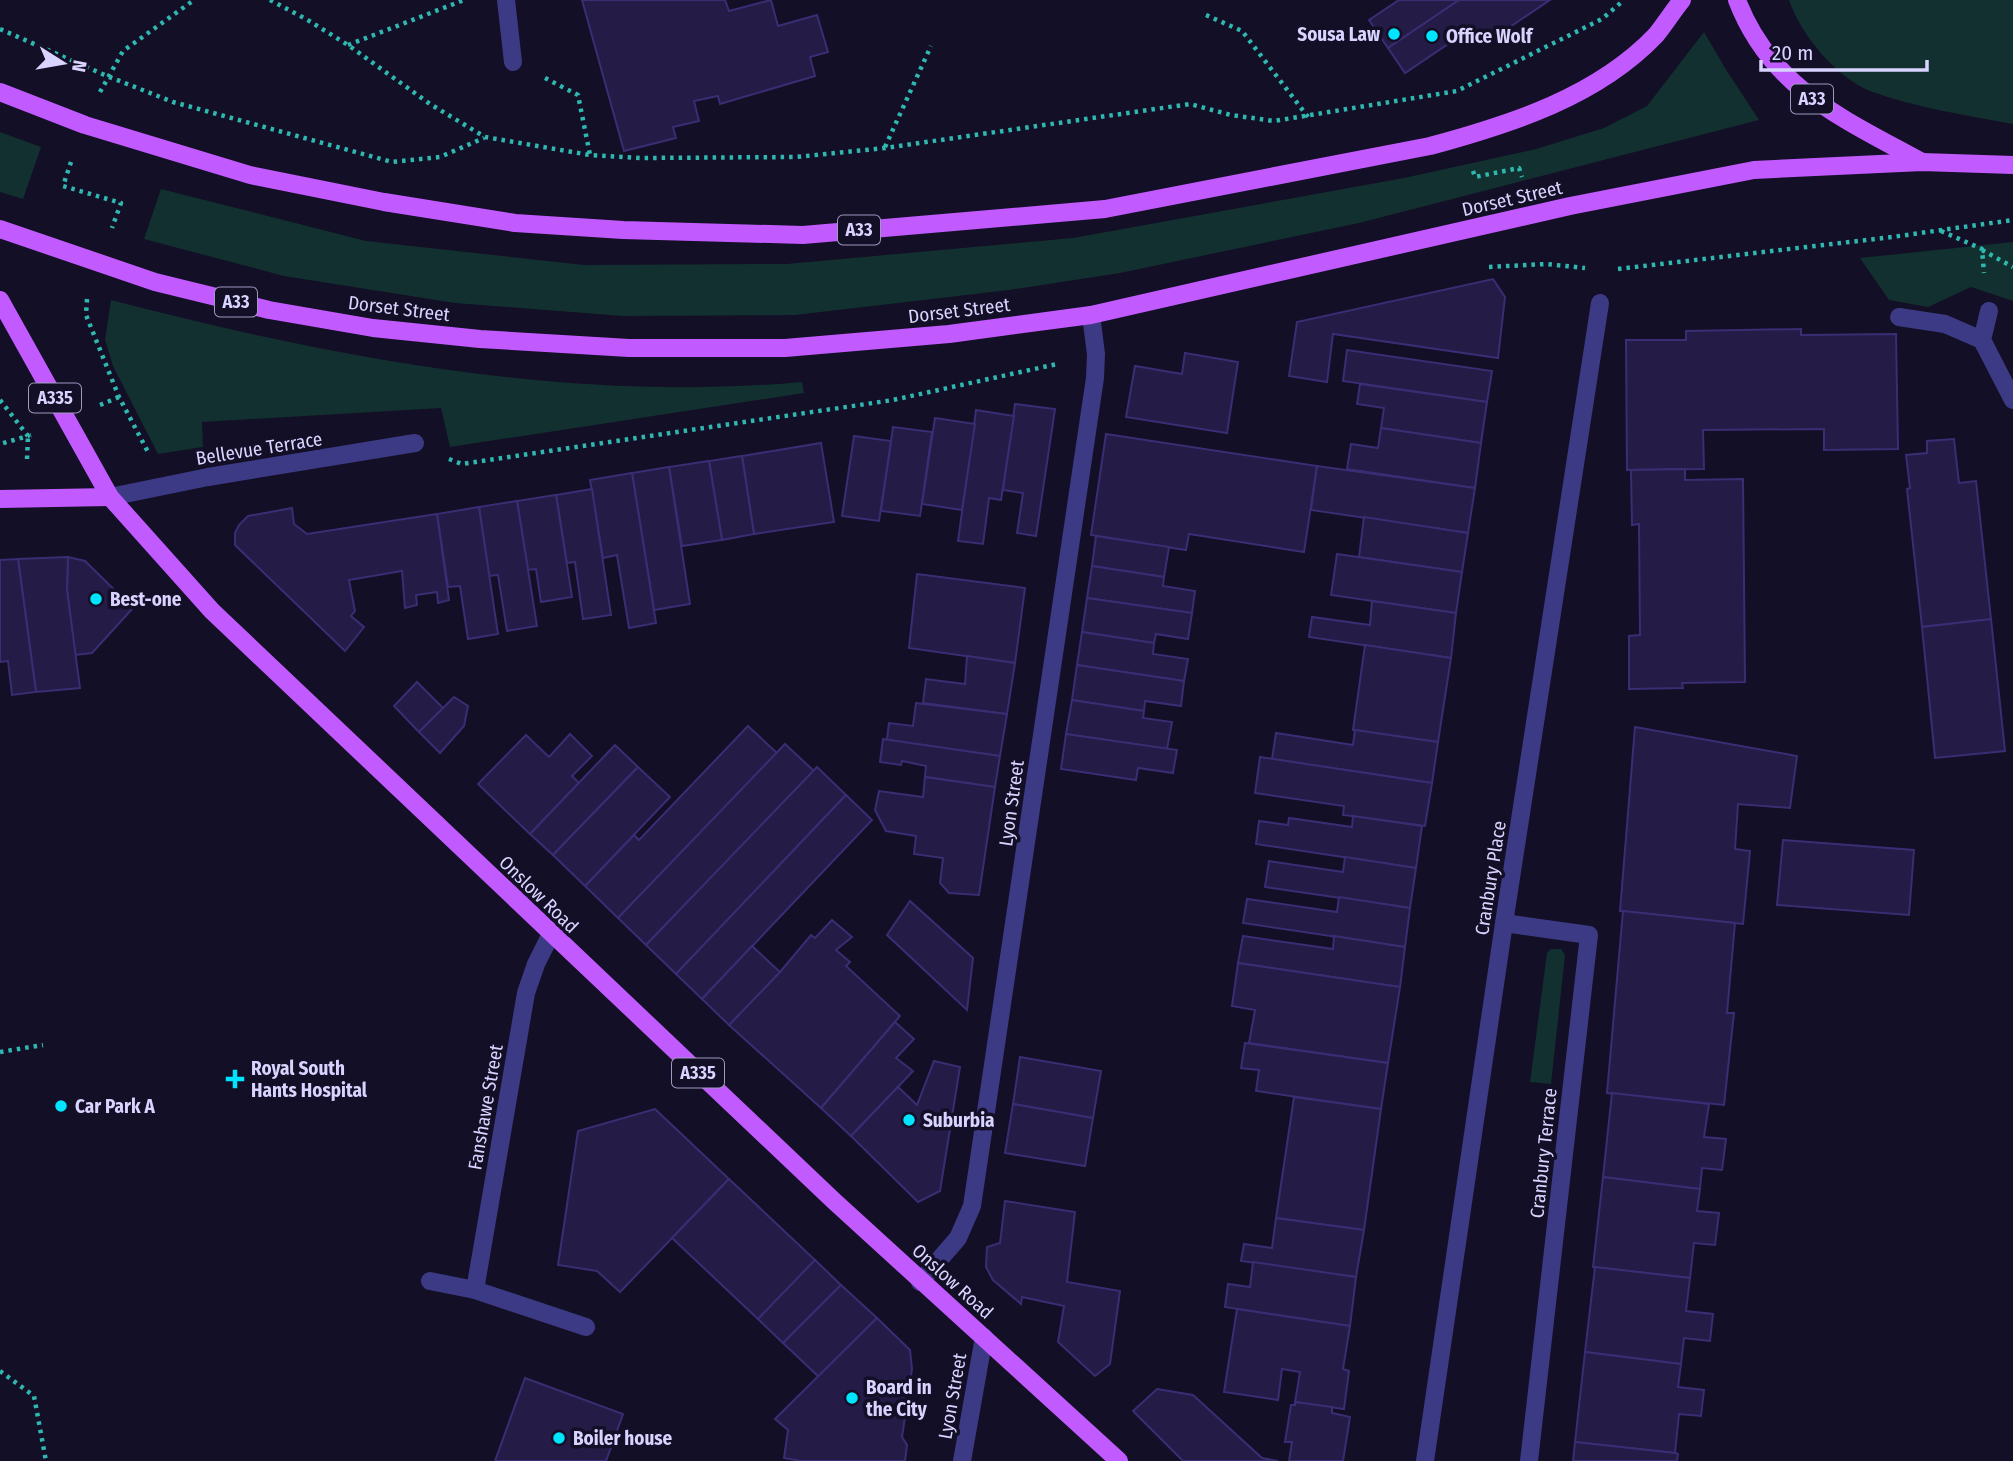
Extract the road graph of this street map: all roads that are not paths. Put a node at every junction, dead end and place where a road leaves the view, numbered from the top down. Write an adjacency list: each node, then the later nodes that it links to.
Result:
1 (506, 0): 4 (street)
2 (1682, 0): 5 (main road, A33)
3 (1737, 0): 6 (main road, A33)
4 (513, 62)
5 (0, 92)
6 (1922, 162): 7 (main road, A33); 12 (main road, Dorset Street / A33)
7 (2013, 165)
8 (0, 229): 12 (main road, Dorset Street / A33)
9 (0, 300): 17 (main road, Onslow Road / A335)
10 (1600, 303): 19 (street, Cranbury Place)
11 (1989, 311): 14 (street)
12 (1091, 314): 22 (street, Lyon Street)
13 (1899, 317): 14 (street)
14 (1982, 340): 15 (street)
15 (2013, 400)
16 (415, 443): 17 (street, Bellevue Terrace)
17 (110, 497): 18 (main road); 20 (main road, Onslow Road / A335)
18 (0, 499)
19 (1504, 923): 28 (street, Cranbury Place); 29 (street, Cranbury Terrace)
20 (551, 934): 22 (main road, Onslow Road / A335); 23 (street, Fanshawe Street)
21 (430, 1281): 23 (street)
22 (920, 1282): 25 (main road, Onslow Road / A335)
23 (475, 1290): 24 (street)
24 (586, 1326)
25 (984, 1337): 26 (street, Lyon Street); 27 (main road, Onslow Road / A335)
26 (962, 1461)
27 (1119, 1461)
28 (1425, 1461)
29 (1529, 1461)

